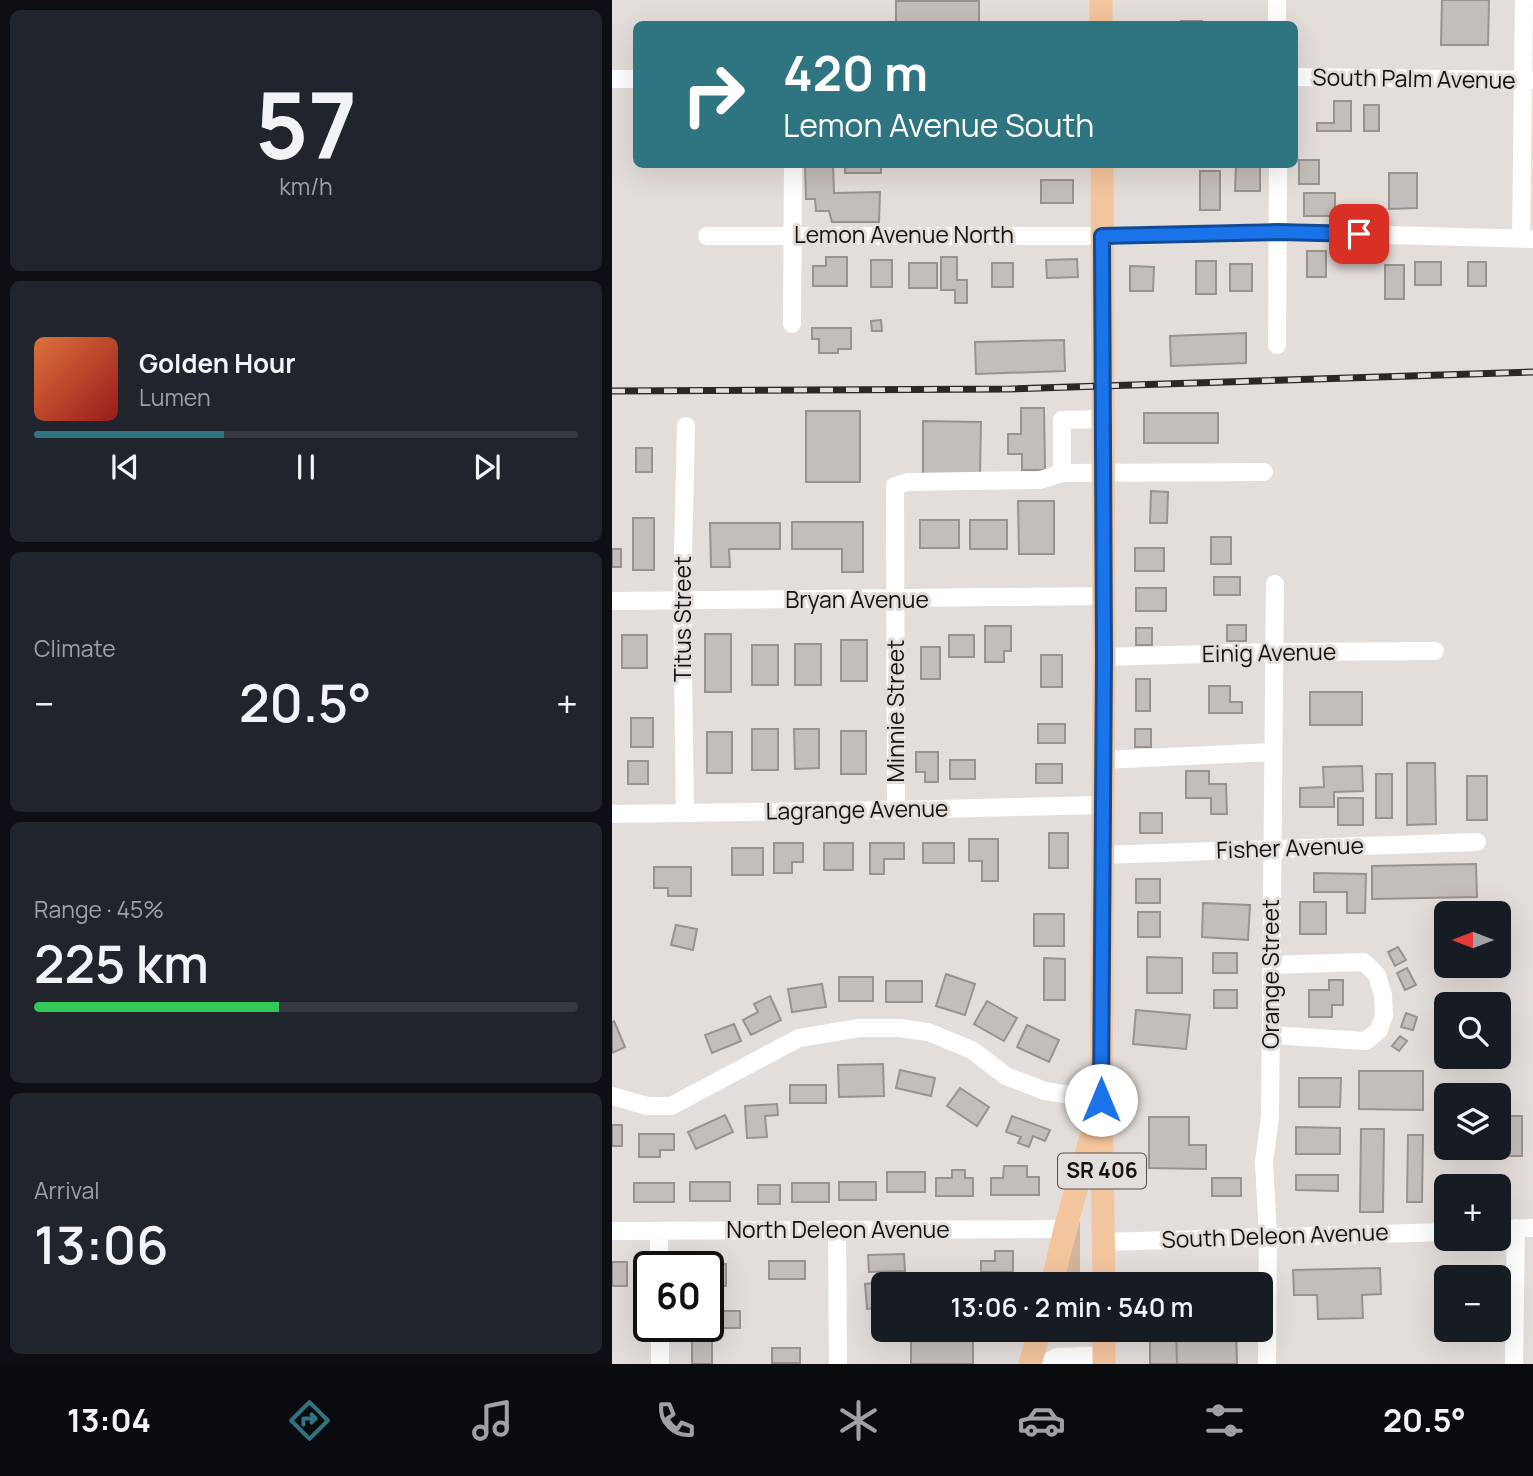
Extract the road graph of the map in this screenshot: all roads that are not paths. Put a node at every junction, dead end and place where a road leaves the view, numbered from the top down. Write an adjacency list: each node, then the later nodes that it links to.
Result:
1 (1101, 0): 4 (main road)
2 (1277, 0): 5 (street)
3 (1524, 0): 9 (street)
4 (1101, 21)
5 (1277, 21)
6 (1298, 77): 9 (street, South Palm Avenue)
7 (612, 79): 8 (street)
8 (633, 79)
9 (1528, 80): 17 (street)
10 (793, 168): 14 (street)
11 (1102, 168): 16 (main road, SR 406)
12 (1278, 168): 13 (street)
13 (1278, 232): 16 (street, Lemon Avenue North); 17 (street, Lemon Avenue North); 19 (street)
14 (793, 235): 15 (street, Lemon Avenue North); 16 (street, Lemon Avenue North); 18 (street)
15 (707, 236)
16 (1102, 236): 20 (main road, SR 406)
17 (1527, 239)
18 (792, 324)
19 (1277, 345)
20 (1103, 419): 23 (street); 24 (main road, SR 406)
21 (686, 426): 27 (street, Titus Street)
22 (1264, 472): 24 (street)
23 (1062, 473): 24 (street); 28 (street, Minnie Street)
24 (1103, 474): 26 (main road, SR 406)
25 (1275, 584): 31 (street, Orange Street)
26 (1103, 596): 28 (street, Bryan Avenue); 32 (main road, SR 406)
27 (681, 600): 28 (street, Bryan Avenue); 29 (street, Bryan Avenue); 37 (street, Titus Street)
28 (895, 600): 36 (street, Minnie Street)
29 (612, 601)
30 (1435, 651): 31 (street, Einig Avenue)
31 (1274, 652): 32 (street, Einig Avenue); 33 (street, Orange Street)
32 (1104, 657): 34 (main road, SR 406)
33 (1273, 752): 34 (street); 40 (street, Orange Street)
34 (1103, 760): 35 (main road, SR 406)
35 (1102, 805): 36 (street, Lagrange Avenue); 41 (main road, SR 406)
36 (896, 810): 37 (street, Lagrange Avenue)
37 (685, 812): 38 (street, Lagrange Avenue)
38 (612, 814)
39 (1477, 842): 40 (street, Fisher Avenue)
40 (1272, 848): 41 (street, Fisher Avenue); 42 (street, Orange Street)
41 (1102, 855): 45 (main road, SR 406)
42 (1271, 965): 43 (street, Orange Street); 43 (street)
43 (1271, 1035): 52 (street, Orange Street)
44 (612, 1096): 45 (street)
45 (1101, 1100): 48 (main road); 53 (main road, SR 406)
46 (1516, 1228): 65 (street)
47 (837, 1229): 48 (street, North Deleon Avenue); 50 (street, North Deleon Avenue); 61 (street)
48 (1065, 1229): 55 (main road)
49 (612, 1231): 50 (street, North Deleon Avenue)
50 (659, 1231): 54 (street)
51 (1434, 1232): 52 (street, South Deleon Avenue)
52 (1268, 1236): 53 (street, South Deleon Avenue); 64 (street, Orange Street)
53 (1103, 1242): 56 (main road, SR 406)
54 (659, 1251)
55 (1055, 1272)
56 (1104, 1272)
57 (660, 1342): 60 (street)
58 (1036, 1342): 62 (main road)
59 (1104, 1359): 63 (street)
60 (660, 1364)
61 (838, 1364)
62 (1030, 1364)
63 (1044, 1364)
64 (1266, 1364)
65 (1514, 1364)

